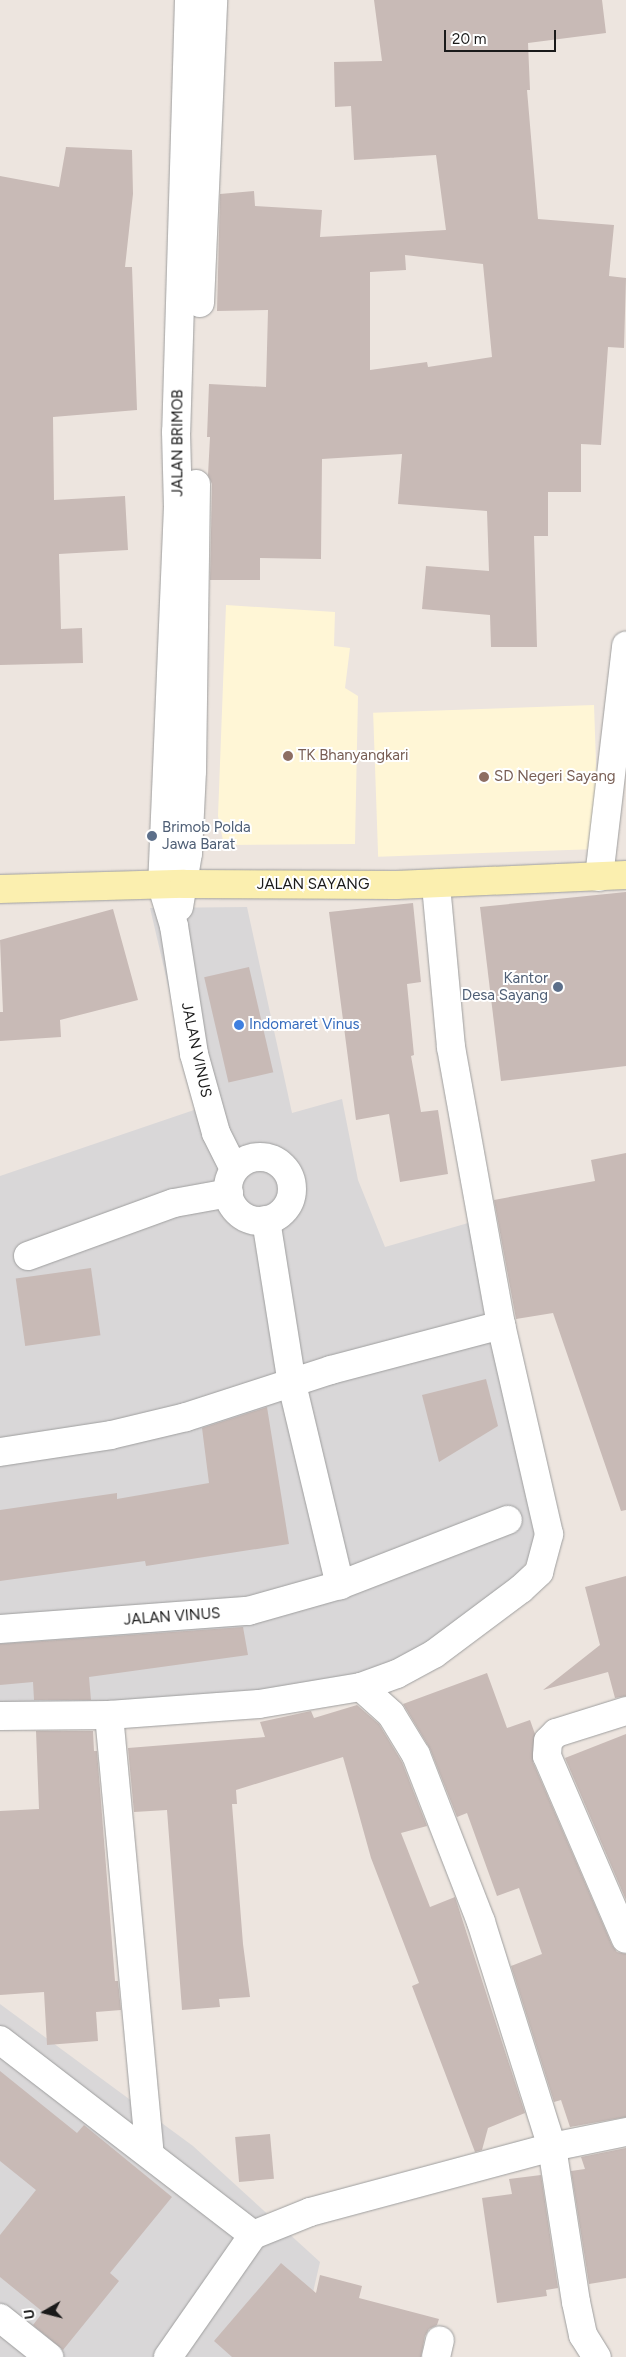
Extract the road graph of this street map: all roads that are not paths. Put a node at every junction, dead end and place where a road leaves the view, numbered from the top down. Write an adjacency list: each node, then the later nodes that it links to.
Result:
1 (190, 0): 6 (street, JALAN BRIMOB)
2 (213, 0): 6 (street, JALAN BRIMOB)
3 (626, 646): 4 (street)
4 (613, 876): 5 (main road, JALAN SAYANG)
5 (436, 884): 6 (main road, JALAN SAYANG); 11 (street)
6 (173, 885): 7 (main road, JALAN SAYANG); 8 (street, JALAN VINUS)
7 (0, 890)
8 (232, 1181): 9 (street); 9 (street); 10 (street)
9 (266, 1220): 12 (street)
10 (28, 1256)
11 (501, 1325): 12 (street); 17 (street)
12 (292, 1384): 13 (street); 15 (street)
13 (0, 1452)
14 (508, 1520): 15 (street, JALAN VINUS)
15 (340, 1585): 16 (street, JALAN VINUS)
16 (0, 1629)
17 (362, 1687): 19 (street); 24 (street)
18 (626, 1711): 21 (street)
19 (109, 1715): 20 (street); 25 (street)
20 (0, 1716)
21 (626, 1939)
22 (0, 2040): 25 (street)
23 (626, 2132): 24 (street)
24 (552, 2147): 26 (street); 30 (street)
25 (150, 2153): 26 (street)
26 (252, 2235): 29 (street)
27 (0, 2318): 28 (street)
28 (49, 2357)
29 (168, 2357)
30 (597, 2357)

